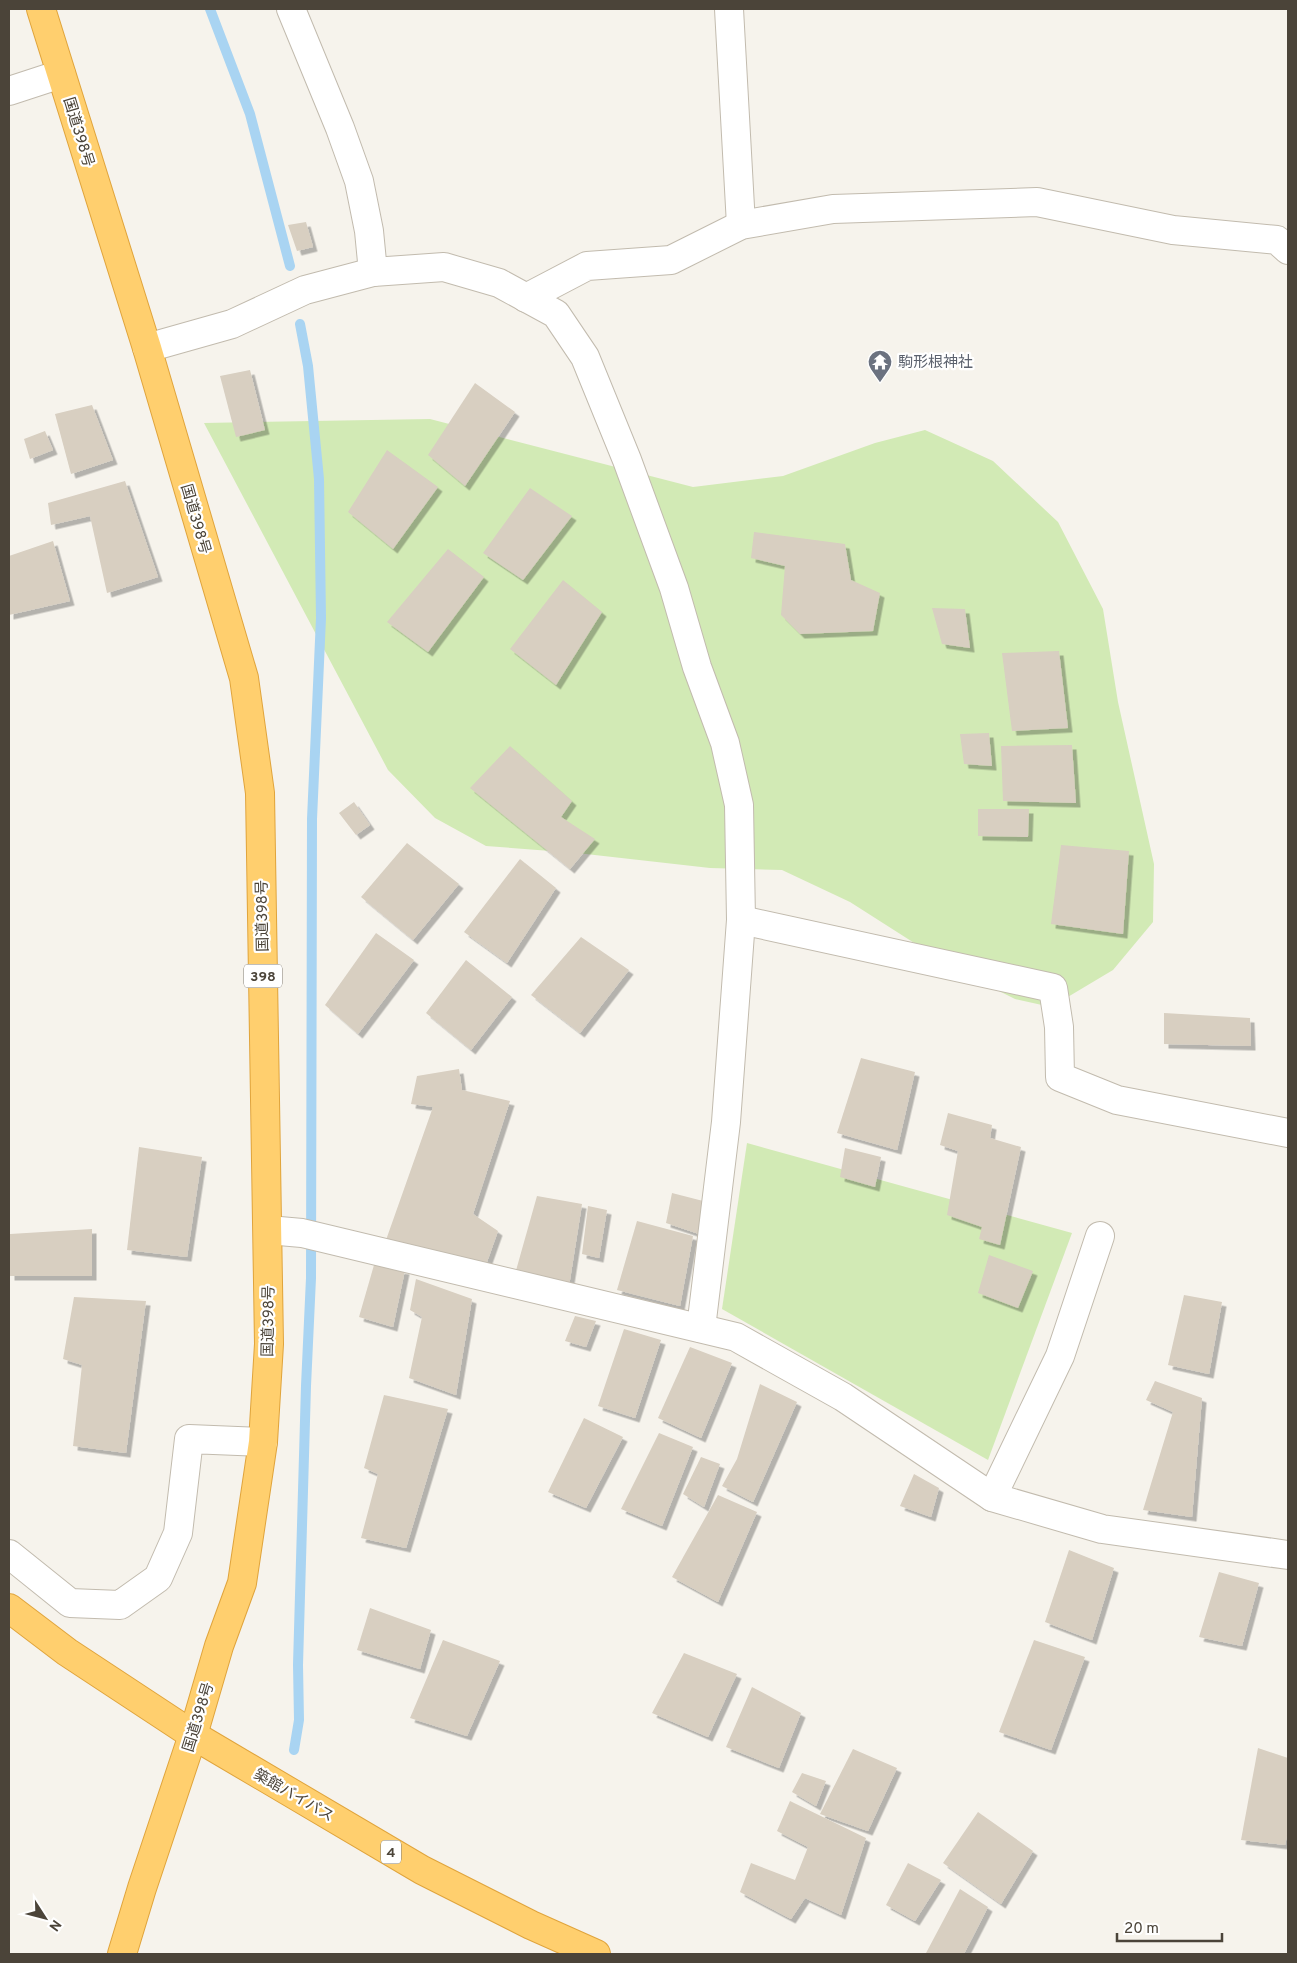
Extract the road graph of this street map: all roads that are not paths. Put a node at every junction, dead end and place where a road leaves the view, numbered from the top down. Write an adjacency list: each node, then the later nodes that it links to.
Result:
1 (41, 9): 4 (highway, 国道398号 / 398)
2 (291, 9): 8 (street)
3 (729, 9): 6 (street)
4 (61, 74): 5 (street); 10 (highway, 国道398号 / 398)
5 (9, 90)
6 (741, 225): 7 (street); 9 (street)
7 (1288, 250)
8 (372, 272): 9 (street); 10 (street)
9 (526, 298): 11 (street)
10 (147, 348): 13 (highway, 国道398号 / 398)
11 (741, 920): 12 (street); 15 (street)
12 (1288, 1133)
13 (268, 1230): 15 (street); 16 (highway, 国道398号 / 398)
14 (1100, 1236): 17 (street)
15 (701, 1328): 17 (street)
16 (263, 1442): 18 (street); 21 (highway, 国道398号 / 398)
17 (992, 1497): 19 (street)
18 (9, 1554)
19 (1288, 1554)
20 (9, 1608): 21 (highway, 築館バイパス / 4)
21 (193, 1735): 22 (highway, 国道398号 / 398); 23 (highway, 築館バイパス / 4)
22 (122, 1954)
23 (596, 1954)

